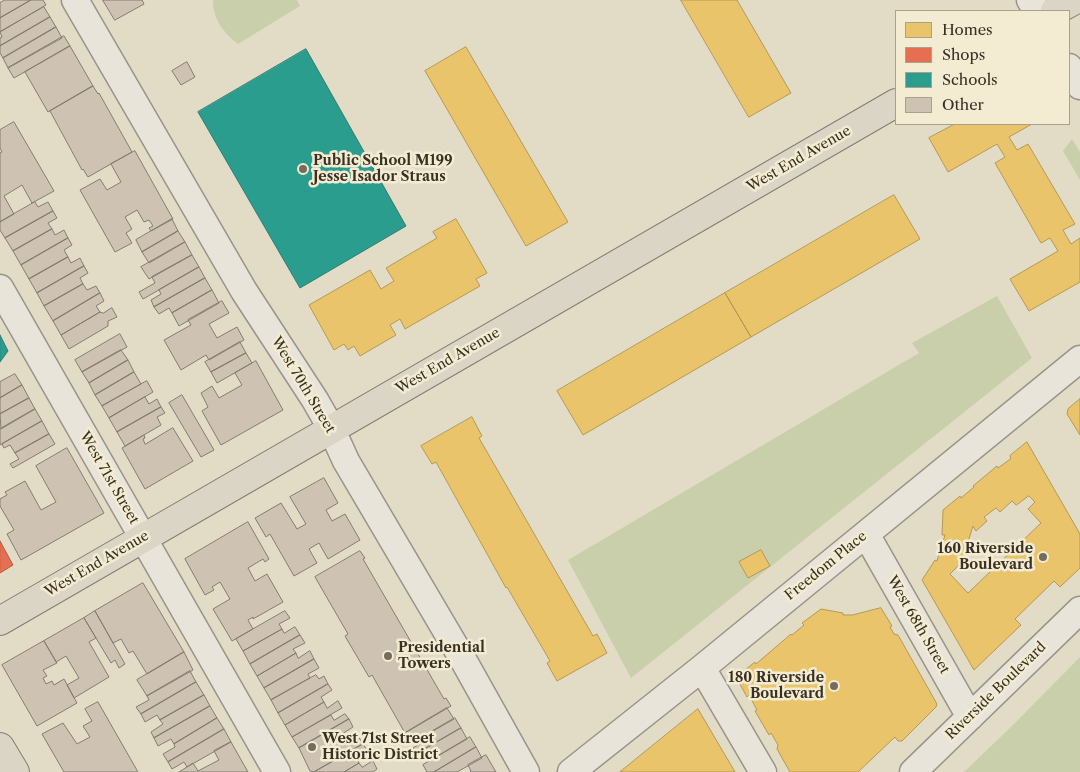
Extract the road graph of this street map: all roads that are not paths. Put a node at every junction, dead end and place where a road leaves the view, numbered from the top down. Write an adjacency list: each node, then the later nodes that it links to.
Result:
1 (75, 0): 9 (street, West 70th Street)
2 (1075, 0): 3 (main road)
3 (1057, 10)
4 (1070, 69): 5 (street)
5 (1080, 86)
6 (895, 104): 9 (main road, West End Avenue)
7 (0, 288): 11 (street, West 71st Street)
8 (1080, 359): 10 (street, Freedom Place)
9 (331, 428): 11 (main road, West End Avenue); 19 (street, West 70th Street)
10 (866, 534): 14 (street, Freedom Place); 15 (street, West 68th Street)
11 (144, 537): 13 (main road, West End Avenue); 18 (street, West 71st Street)
12 (1080, 610): 15 (street, Riverside Boulevard)
13 (0, 621)
14 (702, 668): 20 (street, Freedom Place); 21 (street)
15 (970, 716): 22 (street, Riverside Boulevard)
16 (0, 747): 17 (main road)
17 (15, 772)
18 (277, 772)
19 (526, 772)
20 (571, 772)
21 (763, 772)
22 (913, 772)

